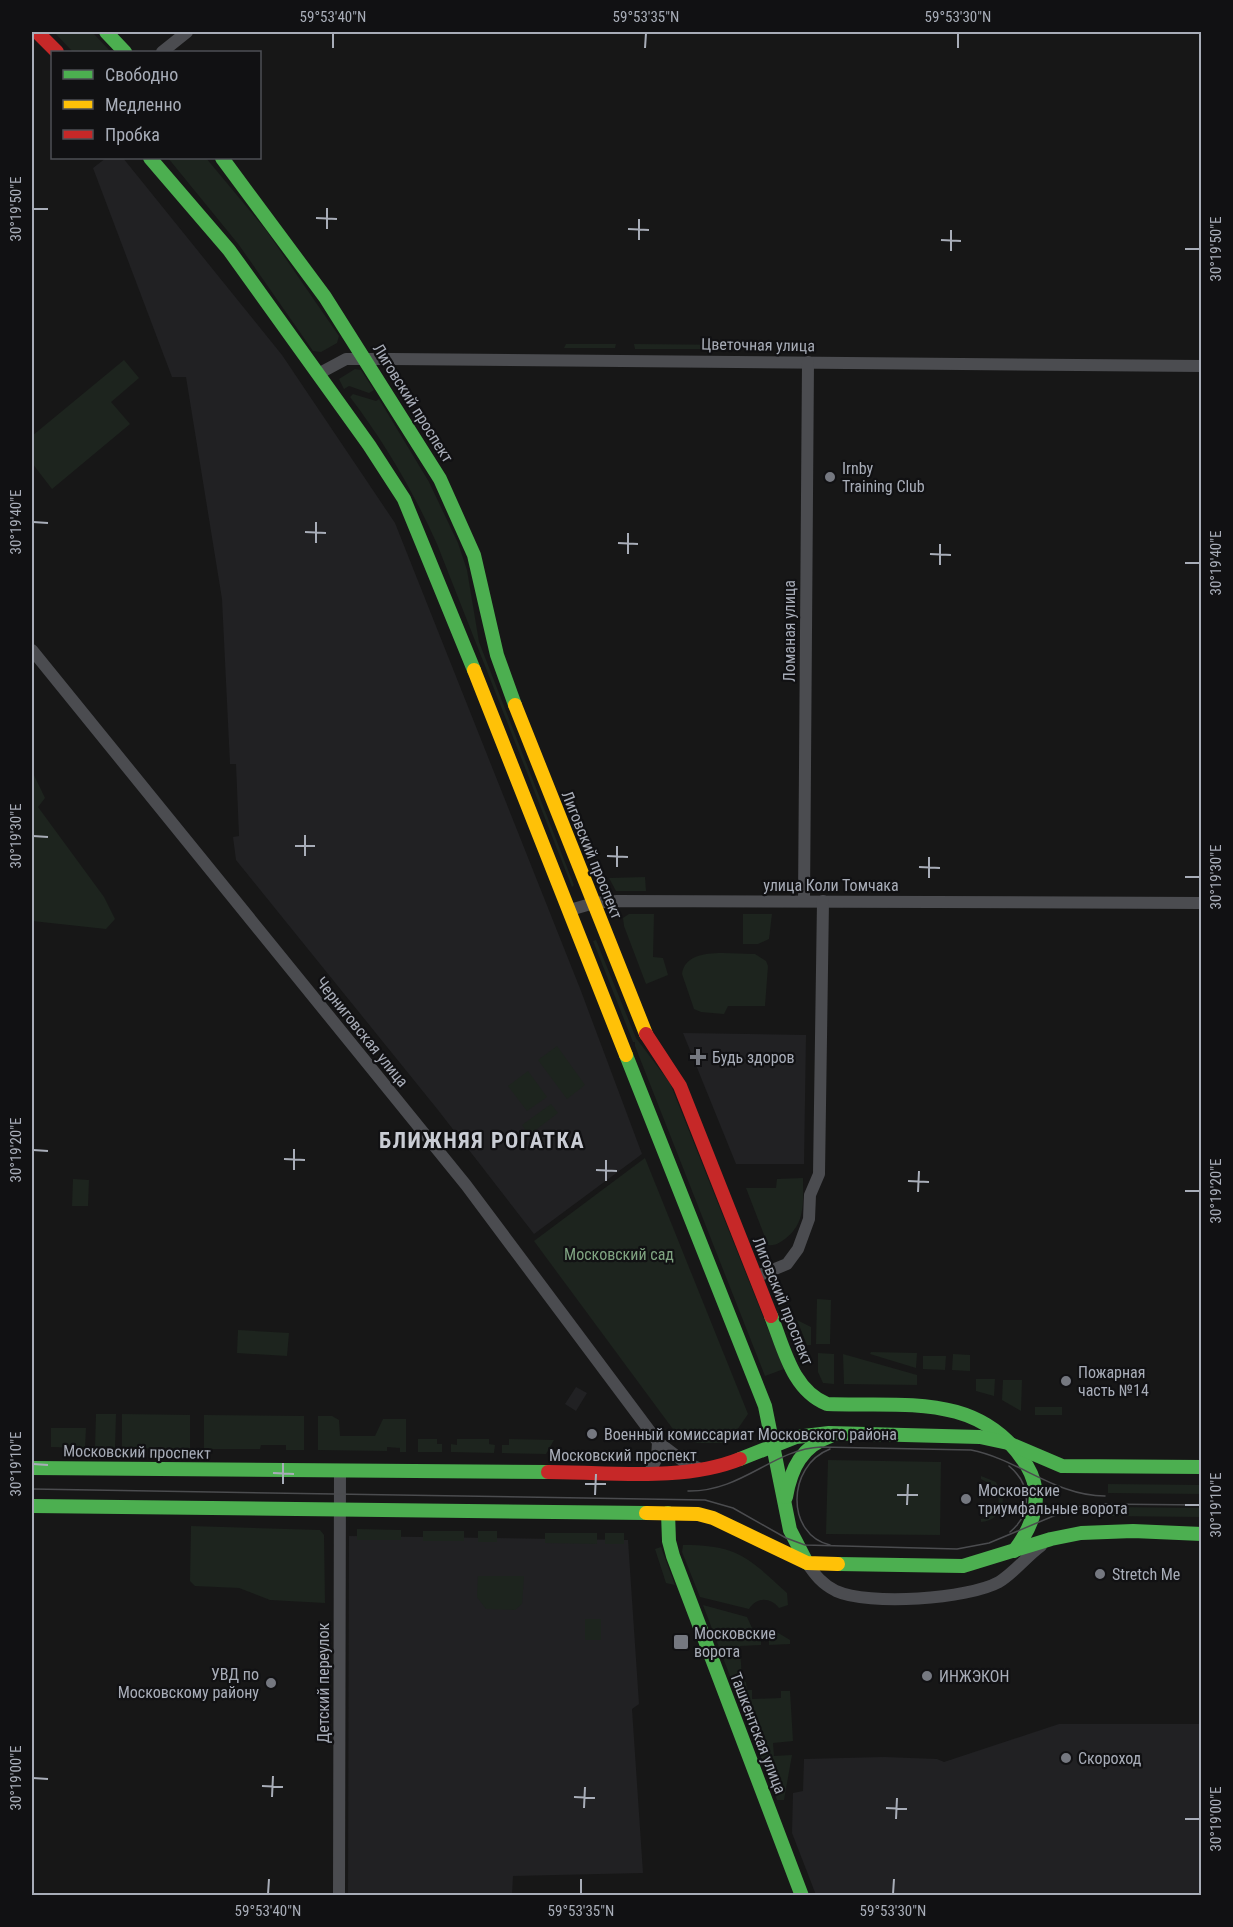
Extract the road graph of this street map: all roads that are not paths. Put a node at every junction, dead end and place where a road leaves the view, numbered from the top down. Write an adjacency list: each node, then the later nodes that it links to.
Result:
1 (37, 32): 4 (main road)
2 (106, 32): 5 (main road)
3 (187, 32): 6 (street)
4 (56, 51)
5 (125, 51)
6 (163, 51)
7 (151, 159): 12 (main road)
8 (223, 159): 9 (main road, Лиговский проспект)
9 (366, 359): 10 (street, Цветочная улица); 12 (street, Цветочная улица); 16 (main road, Лиговский проспект)
10 (808, 362): 11 (street, Цветочная улица); 14 (street, Ломаная улица)
11 (1202, 366)
12 (318, 374): 18 (main road)
13 (32, 650): 21 (street, Черниговская улица)
14 (804, 901): 15 (street, улица Коли Томчака); 16 (street, улица Коли Томчака)
15 (823, 901): 17 (street, улица Коли Томчака); 19 (street)
16 (594, 903): 18 (street, улица Коли Томчака); 19 (main road, Лиговский проспект)
17 (1202, 903)
18 (570, 910): 23 (main road)
19 (755, 1277): 22 (main road, Лиговский проспект)
20 (845, 1434): 22 (main road, Московский проспект); 23 (main road, Московский проспект); 30 (main road)
21 (658, 1442): 27 (street, Черниговская улица); 28 (street)
22 (1008, 1443): 24 (main road, Московский проспект); 35 (main road)
23 (774, 1446): 27 (main road, Московский проспект); 30 (main road)
24 (1202, 1467)
25 (32, 1468): 26 (main road, Московский проспект)
26 (340, 1470): 28 (main road, Московский проспект); 31 (street, Детский переулок)
27 (706, 1471): 28 (main road, Московский проспект)
28 (649, 1473)
29 (32, 1506): 31 (main road)
30 (784, 1507): 36 (main road)
31 (340, 1509): 32 (main road); 37 (street, Детский переулок)
32 (668, 1513): 36 (main road); 38 (main road, Ташкентская улица)
33 (1202, 1534): 34 (main road)
34 (1050, 1539): 35 (main road); 36 (street)
35 (1014, 1551): 36 (main road)
36 (807, 1563)
37 (339, 1896)
38 (802, 1896)

